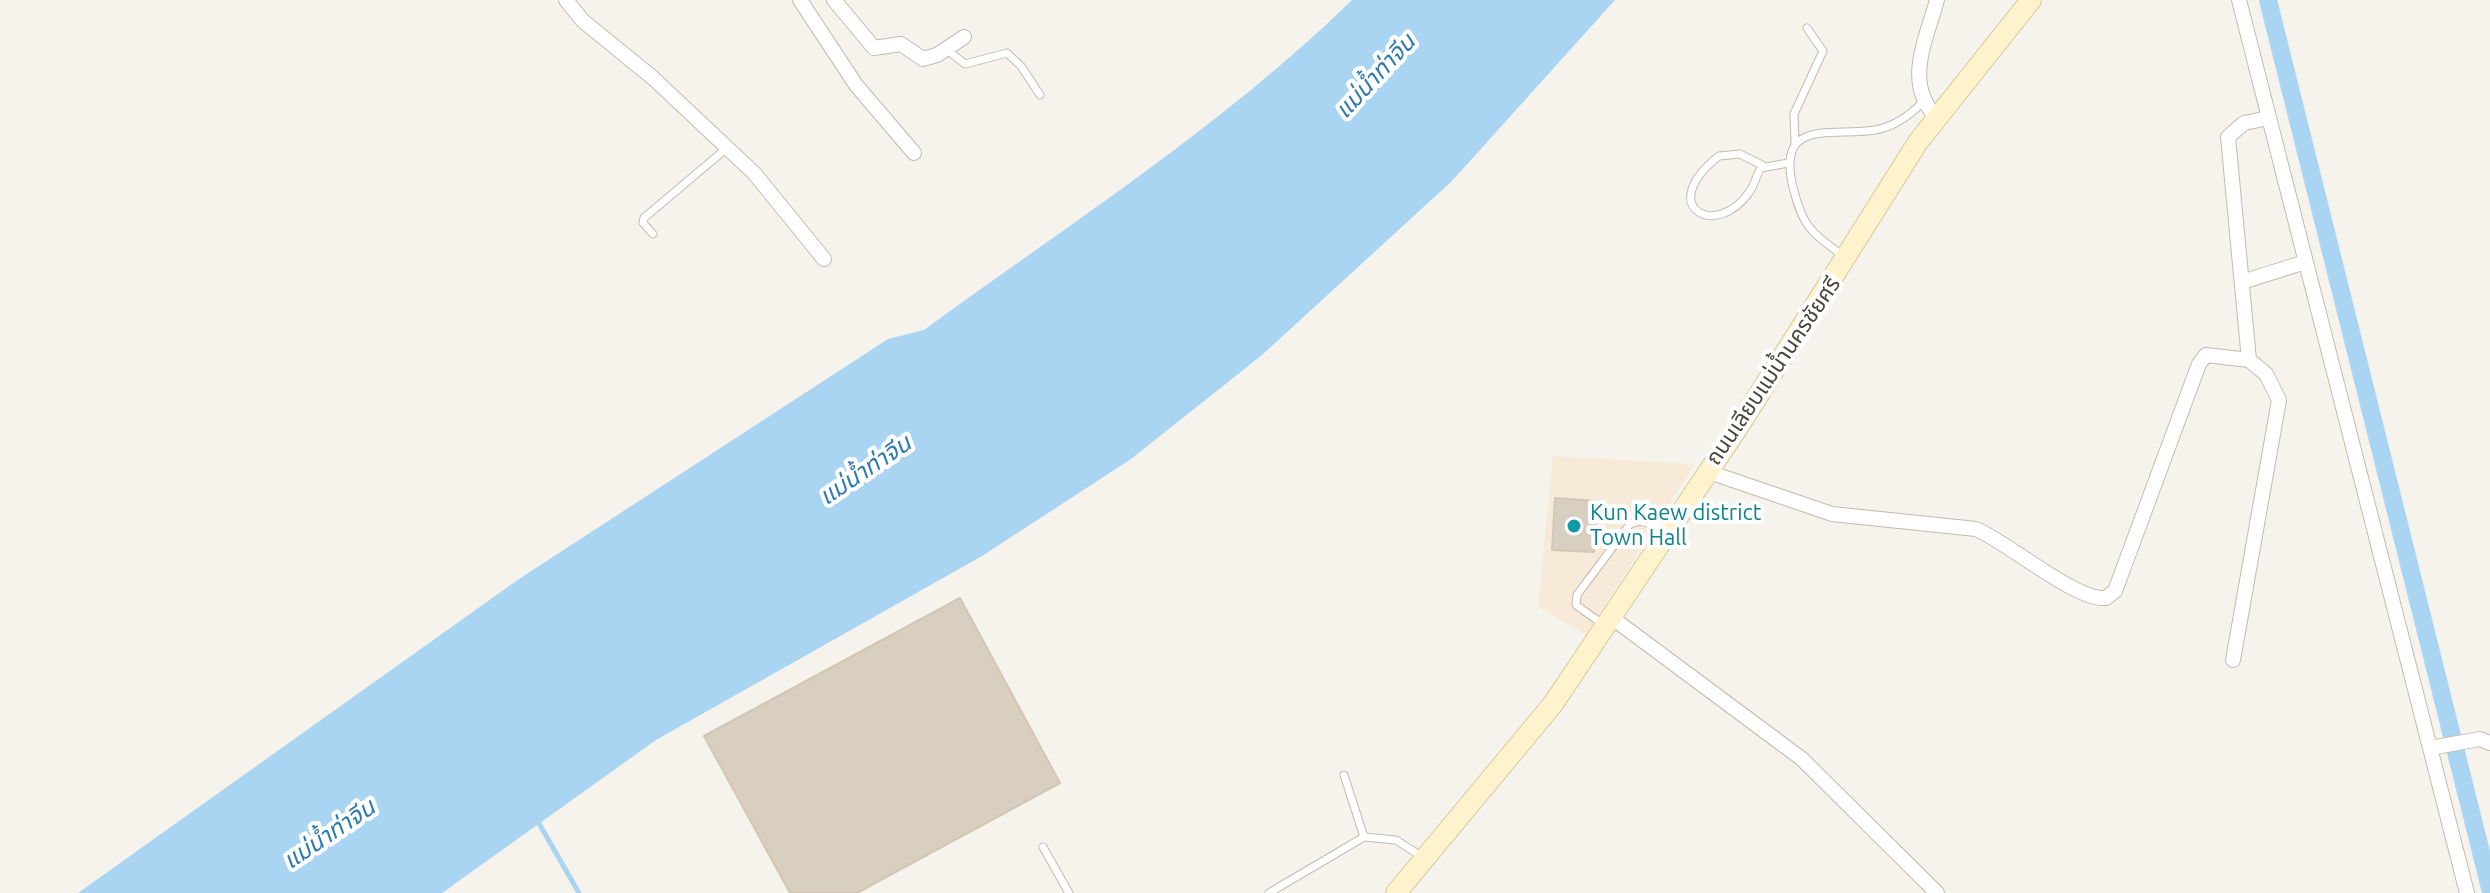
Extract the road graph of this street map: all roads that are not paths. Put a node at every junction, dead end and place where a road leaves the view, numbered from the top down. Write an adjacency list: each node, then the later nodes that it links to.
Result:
1 (566, 0): 14 (street)
2 (800, 0): 15 (street)
3 (834, 0): 9 (street)
4 (1937, 0): 11 (street)
5 (2031, 0): 11 (main road, ถนนเลียบแม่น้ำนครชัยศรี)
6 (2239, 0): 12 (street)
7 (1807, 28): 13 (lane)
8 (964, 37): 9 (street)
9 (946, 49): 10 (lane)
10 (1040, 95)
11 (1930, 110): 13 (lane); 20 (main road, ถนนเลียบแม่น้ำนครชัยศรี)
12 (2269, 118): 21 (street); 22 (street)
13 (1795, 143): 16 (lane)
14 (728, 147): 18 (lane); 19 (street)
15 (914, 153)
16 (1788, 163): 17 (lane); 20 (lane)
17 (1764, 166): 17 (lane)
18 (653, 234)
19 (824, 259)
20 (1847, 259): 24 (main road, ถนนเลียบแม่น้ำนครชัยศรี)
21 (2305, 262): 22 (street); 29 (street)
22 (2242, 282): 23 (street)
23 (2249, 360): 24 (street); 27 (street)
24 (1706, 471): 25 (main road, ถนนเลียบแม่น้ำนครชัยศรี)
25 (1670, 529): 26 (main road, ถนนเลียบแม่น้ำนครชัยศรี); 26 (lane)
26 (1608, 621): 33 (main road, ถนนเลียบแม่น้ำนครชัยศรี); 37 (street)
27 (2233, 660)
28 (2485, 741): 29 (street)
29 (2432, 747): 38 (street)
30 (1344, 775): 31 (lane)
31 (1364, 837): 33 (lane); 35 (lane)
32 (1043, 847): 34 (lane)
33 (1425, 858): 36 (main road, ถนนเลียบแม่น้ำนครชัยศรี)
34 (1069, 893)
35 (1269, 893)
36 (1396, 893)
37 (1937, 893)
38 (2467, 893)

